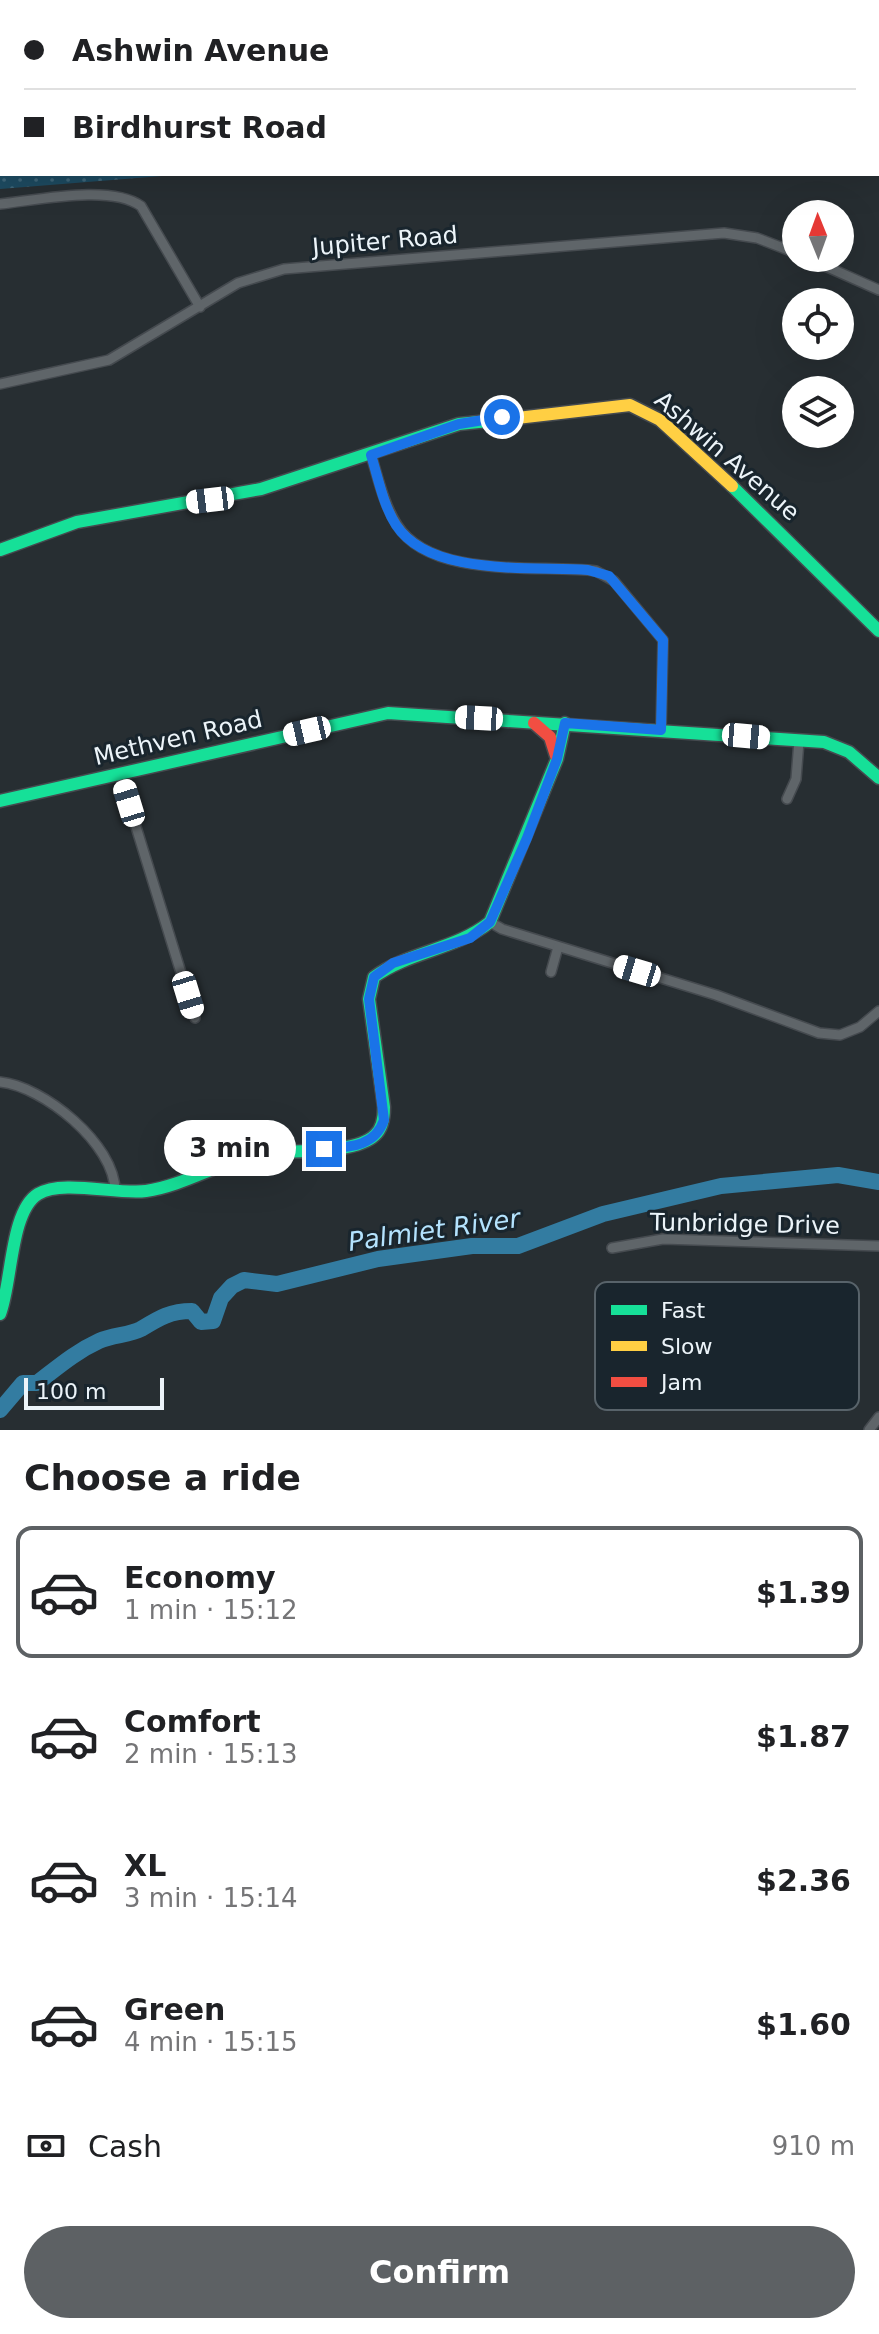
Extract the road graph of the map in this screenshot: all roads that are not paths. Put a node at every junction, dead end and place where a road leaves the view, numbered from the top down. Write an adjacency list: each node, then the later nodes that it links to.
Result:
1 (0, 204): 5 (street)
2 (782, 248): 5 (street, Jupiter Road)
3 (838, 272): 4 (street)
4 (879, 290)
5 (200, 307): 6 (street, Jupiter Road)
6 (0, 384)
7 (371, 455): 8 (main road, Ashwin Avenue); 9 (main road, Ashwin Avenue); 12 (street)
8 (0, 550)
9 (879, 631)
10 (531, 721): 11 (main road, Methven Road); 14 (main road); 15 (main road, Methven Road)
11 (565, 723): 12 (main road, Methven Road); 14 (main road)
12 (661, 730): 13 (main road, Methven Road)
13 (799, 741): 16 (main road, Methven Road); 17 (street)
14 (557, 759): 19 (main road)
15 (120, 775): 18 (main road, Methven Road); 23 (street)
16 (879, 778)
17 (787, 799)
18 (0, 801)
19 (490, 922): 20 (street); 25 (main road)
20 (558, 947): 21 (street); 22 (street)
21 (551, 972)
22 (879, 1011)
23 (195, 1018)
24 (0, 1082): 25 (street)
25 (115, 1191): 28 (main road)
26 (879, 1246): 27 (street, Tunbridge Drive)
27 (612, 1248)
28 (0, 1314)
29 (879, 1417): 30 (street)
30 (869, 1430)

